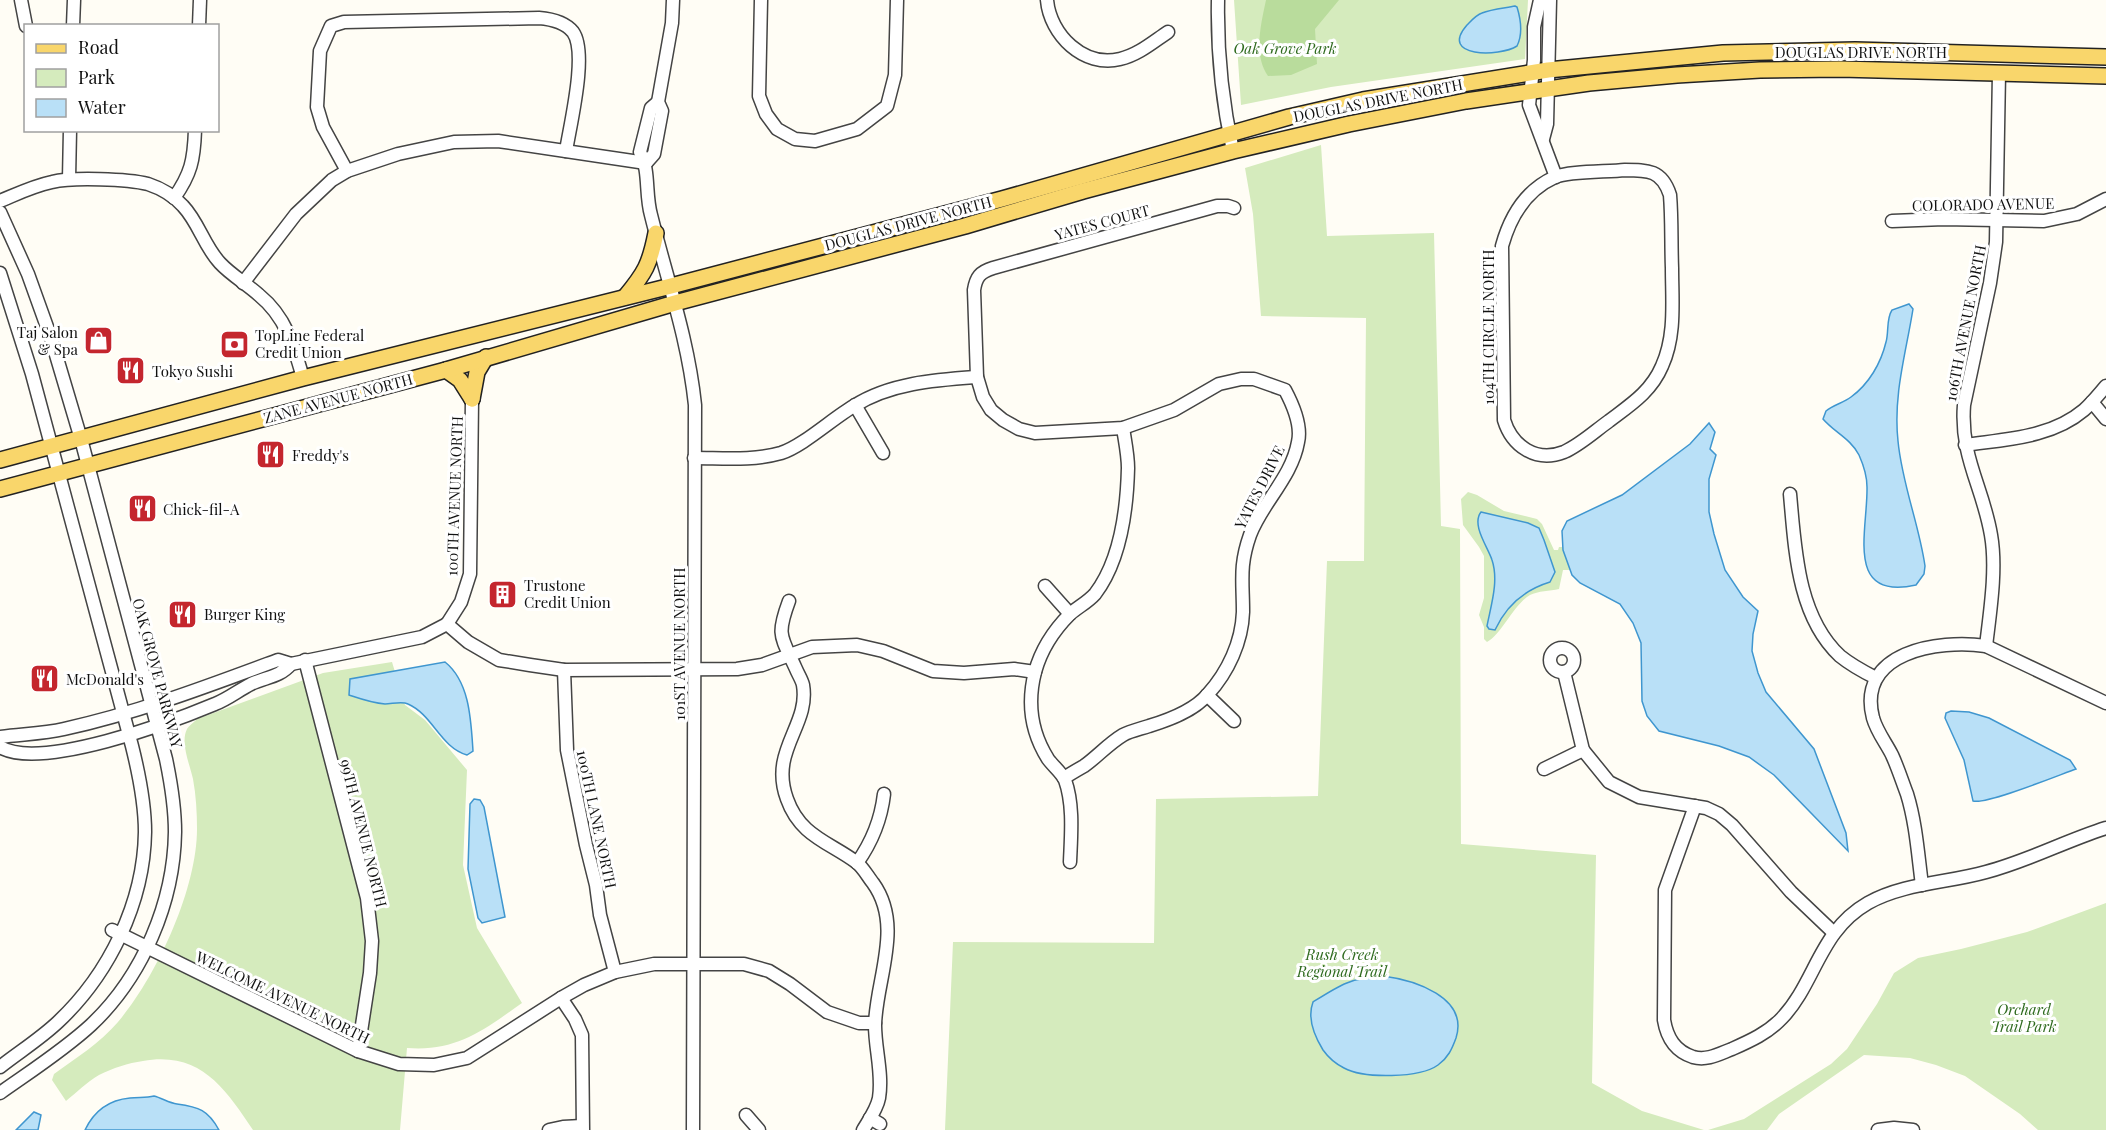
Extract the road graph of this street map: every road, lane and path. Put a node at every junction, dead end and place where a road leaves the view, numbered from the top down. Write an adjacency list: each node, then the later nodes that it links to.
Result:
1 (21, 0): 11 (street)
2 (74, 0): 12 (street)
3 (200, 0): 13 (street)
4 (673, 0): 28 (street, 101ST AVENUE NORTH)
5 (761, 0): 6 (street)
6 (897, 0)
7 (1047, 0): 14 (street)
8 (1218, 0): 24 (street)
9 (1540, 0): 17 (street)
10 (1550, 0): 16 (street)
11 (26, 24)
12 (74, 24)
13 (199, 24)
14 (1168, 32)
15 (2106, 57): 16 (main road, DOUGLAS DRIVE NORTH)
16 (1548, 69): 17 (main road, DOUGLAS DRIVE NORTH); 20 (street)
17 (1532, 72): 21 (street); 24 (main road, DOUGLAS DRIVE NORTH)
18 (1998, 73): 19 (main road, DOUGLAS DRIVE NORTH); 20 (main road, DOUGLAS DRIVE NORTH); 37 (street, 106TH AVENUE NORTH)
19 (2106, 76)
20 (1548, 88): 21 (main road, DOUGLAS DRIVE NORTH); 25 (street)
21 (1530, 91): 25 (street); 27 (main road, DOUGLAS DRIVE NORTH)
22 (70, 132): 31 (street)
23 (195, 132): 32 (street)
24 (1229, 134): 27 (street); 43 (main road, DOUGLAS DRIVE NORTH)
25 (1543, 139): 30 (street)
26 (566, 151): 28 (street); 29 (street); 29 (street)
27 (1233, 151): 45 (main road, DOUGLAS DRIVE NORTH)
28 (646, 163): 39 (street, 101ST AVENUE NORTH)
29 (347, 171): 42 (street)
30 (1556, 177): 30 (street, 104TH CIRCLE NORTH)
31 (69, 179): 32 (street); 34 (street)
32 (174, 198): 42 (street)
33 (2106, 199): 37 (street, COLORADO AVENUE)
34 (0, 201)
35 (1234, 208): 41 (street, YATES COURT)
36 (0, 212): 56 (street, OAK GROVE PARKWAY)
37 (1997, 220): 38 (street, COLORADO AVENUE); 57 (street, 106TH AVENUE NORTH)
38 (1892, 221)
39 (656, 233): 43 (street, 101ST AVENUE NORTH); 44 (main road)
40 (0, 273): 58 (street)
41 (979, 274): 48 (street, YATES DRIVE)
42 (243, 283): 49 (street)
43 (671, 286): 44 (main road, ZANE AVENUE NORTH); 45 (street, 101ST AVENUE NORTH)
44 (625, 297): 49 (main road, ZANE AVENUE NORTH)
45 (675, 303): 46 (main road, ZANE AVENUE NORTH); 60 (street, 101ST AVENUE NORTH)
46 (486, 357): 47 (main road, ZANE AVENUE NORTH); 51 (main road)
47 (446, 370): 51 (main road); 62 (main road, ZANE AVENUE NORTH)
48 (977, 377): 53 (street); 55 (street, YATES DRIVE)
49 (303, 378): 56 (main road, ZANE AVENUE NORTH)
50 (2106, 386): 52 (street)
51 (472, 399): 69 (street, 100TH AVENUE NORTH)
52 (2092, 402): 54 (street); 57 (street)
53 (855, 405): 59 (street); 60 (street)
54 (2106, 419)
55 (1123, 428): 68 (street); 79 (street, YATES DRIVE)
56 (81, 439): 58 (main road, ZANE AVENUE NORTH); 62 (street, OAK GROVE PARKWAY)
57 (1965, 445): 70 (street, 106TH AVENUE NORTH)
58 (51, 446): 61 (main road, ZANE AVENUE NORTH); 63 (street)
59 (883, 453)
60 (694, 458): 75 (street, 101ST AVENUE NORTH)
61 (0, 460)
62 (87, 465): 63 (main road, ZANE AVENUE NORTH); 81 (street, OAK GROVE PARKWAY)
63 (58, 474): 64 (main road, ZANE AVENUE NORTH); 82 (street)
64 (0, 489)
65 (1790, 494): 78 (street)
66 (1045, 586): 68 (street)
67 (789, 601): 71 (street)
68 (1070, 615): 76 (street)
69 (447, 624): 72 (street); 74 (street)
70 (1986, 646): 78 (street); 80 (street)
71 (790, 656): 75 (street); 76 (street); 95 (street)
72 (304, 660): 73 (street); 104 (street, 99TH AVENUE NORTH)
73 (291, 664): 81 (street); 84 (street)
74 (564, 670): 75 (street); 101 (street, 100TH LANE NORTH)
75 (694, 670): 100 (street, 101ST AVENUE NORTH)
76 (1035, 672): 90 (street)
77 (1564, 672): 88 (street)
78 (1876, 678): 96 (street)
79 (1208, 695): 83 (street); 90 (street, YATES DRIVE)
80 (2106, 703)
81 (151, 705): 82 (street); 84 (street, OAK GROVE PARKWAY)
82 (123, 714): 85 (street); 86 (street)
83 (1234, 720)
84 (157, 726): 85 (street); 99 (street, OAK GROVE PARKWAY)
85 (129, 734): 87 (street); 97 (street)
86 (0, 737)
87 (0, 747)
88 (1583, 750): 89 (street); 92 (street)
89 (1544, 770)
90 (1064, 778): 94 (street)
91 (884, 794): 95 (street)
92 (1695, 806): 98 (street); 98 (street)
93 (2106, 828): 96 (street)
94 (1070, 862)
95 (857, 863): 103 (street)
96 (1922, 885): 98 (street)
97 (116, 932): 99 (street, WELCOME AVENUE NORTH); 105 (street)
98 (1834, 933)
99 (146, 948): 104 (street, WELCOME AVENUE NORTH); 106 (street, OAK GROVE PARKWAY)
100 (693, 964): 101 (street, WELCOME AVENUE NORTH); 103 (street, WELCOME AVENUE NORTH); 110 (street, 101ST AVENUE NORTH)
101 (615, 972): 102 (street, WELCOME AVENUE NORTH)
102 (561, 998): 104 (street, WELCOME AVENUE NORTH); 108 (street)
103 (875, 1023): 112 (street)
104 (358, 1051)
105 (0, 1067)
106 (0, 1094)
107 (746, 1115): 111 (street)
108 (582, 1128): 109 (street)
109 (549, 1130)
110 (693, 1130)
111 (759, 1130)
112 (863, 1130)
113 (1878, 1130): 114 (street)
114 (1913, 1130)

